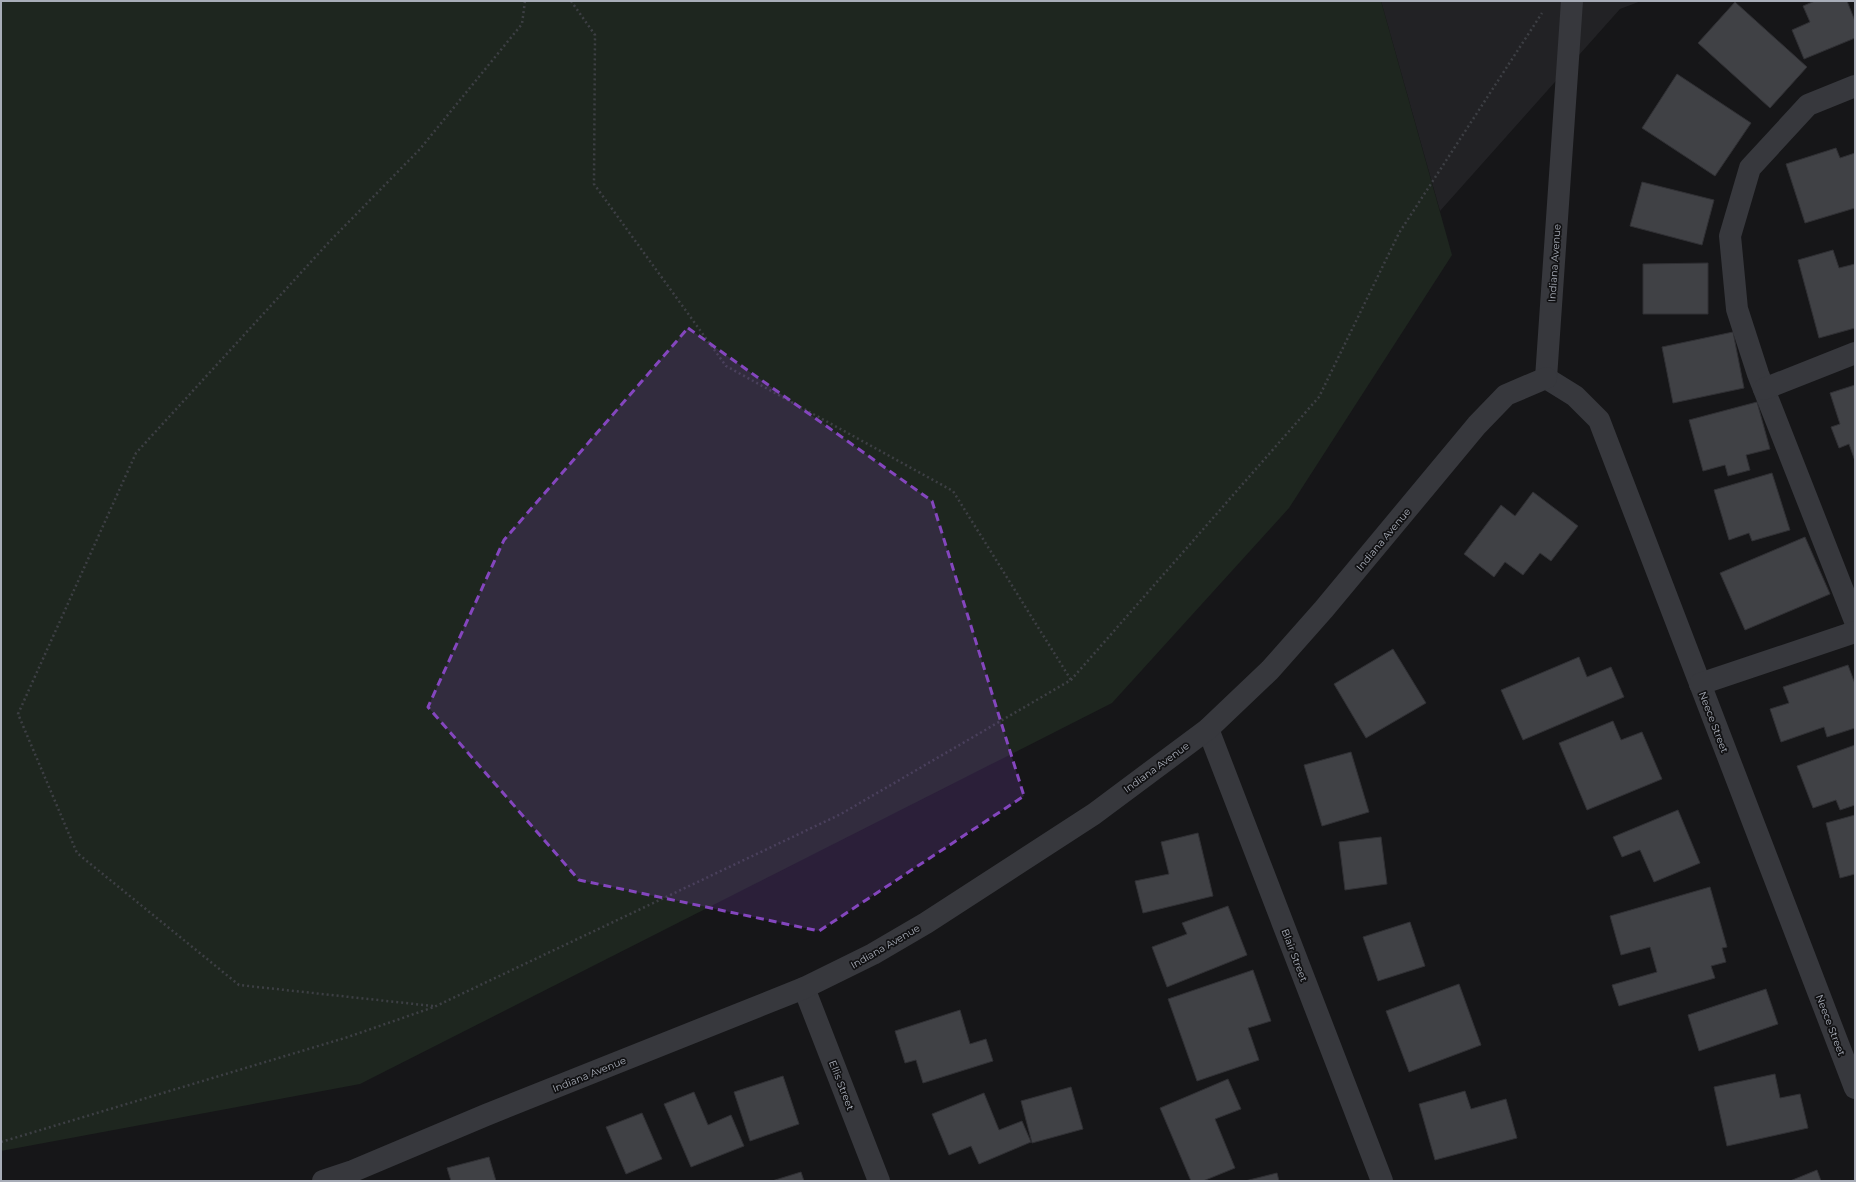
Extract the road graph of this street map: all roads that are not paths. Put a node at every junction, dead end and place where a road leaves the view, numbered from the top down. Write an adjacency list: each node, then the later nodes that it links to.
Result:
1 (1572, 1): 4 (street, Indiana Avenue)
2 (1855, 86): 5 (street)
3 (1855, 353): 5 (street)
4 (1546, 378): 8 (street, Neece Street); 9 (street, Indiana Avenue)
5 (1764, 389): 6 (street)
6 (1855, 621)
7 (1855, 632): 8 (street)
8 (1700, 684): 11 (street, Neece Street)
9 (1208, 729): 10 (street, Indiana Avenue); 15 (street, Blair Street)
10 (804, 988): 12 (street, Indiana Avenue); 14 (street, Ellis Street)
11 (1855, 1088)
12 (355, 1176): 13 (street, Indiana Avenue)
13 (323, 1181)
14 (879, 1181)
15 (1382, 1181)

